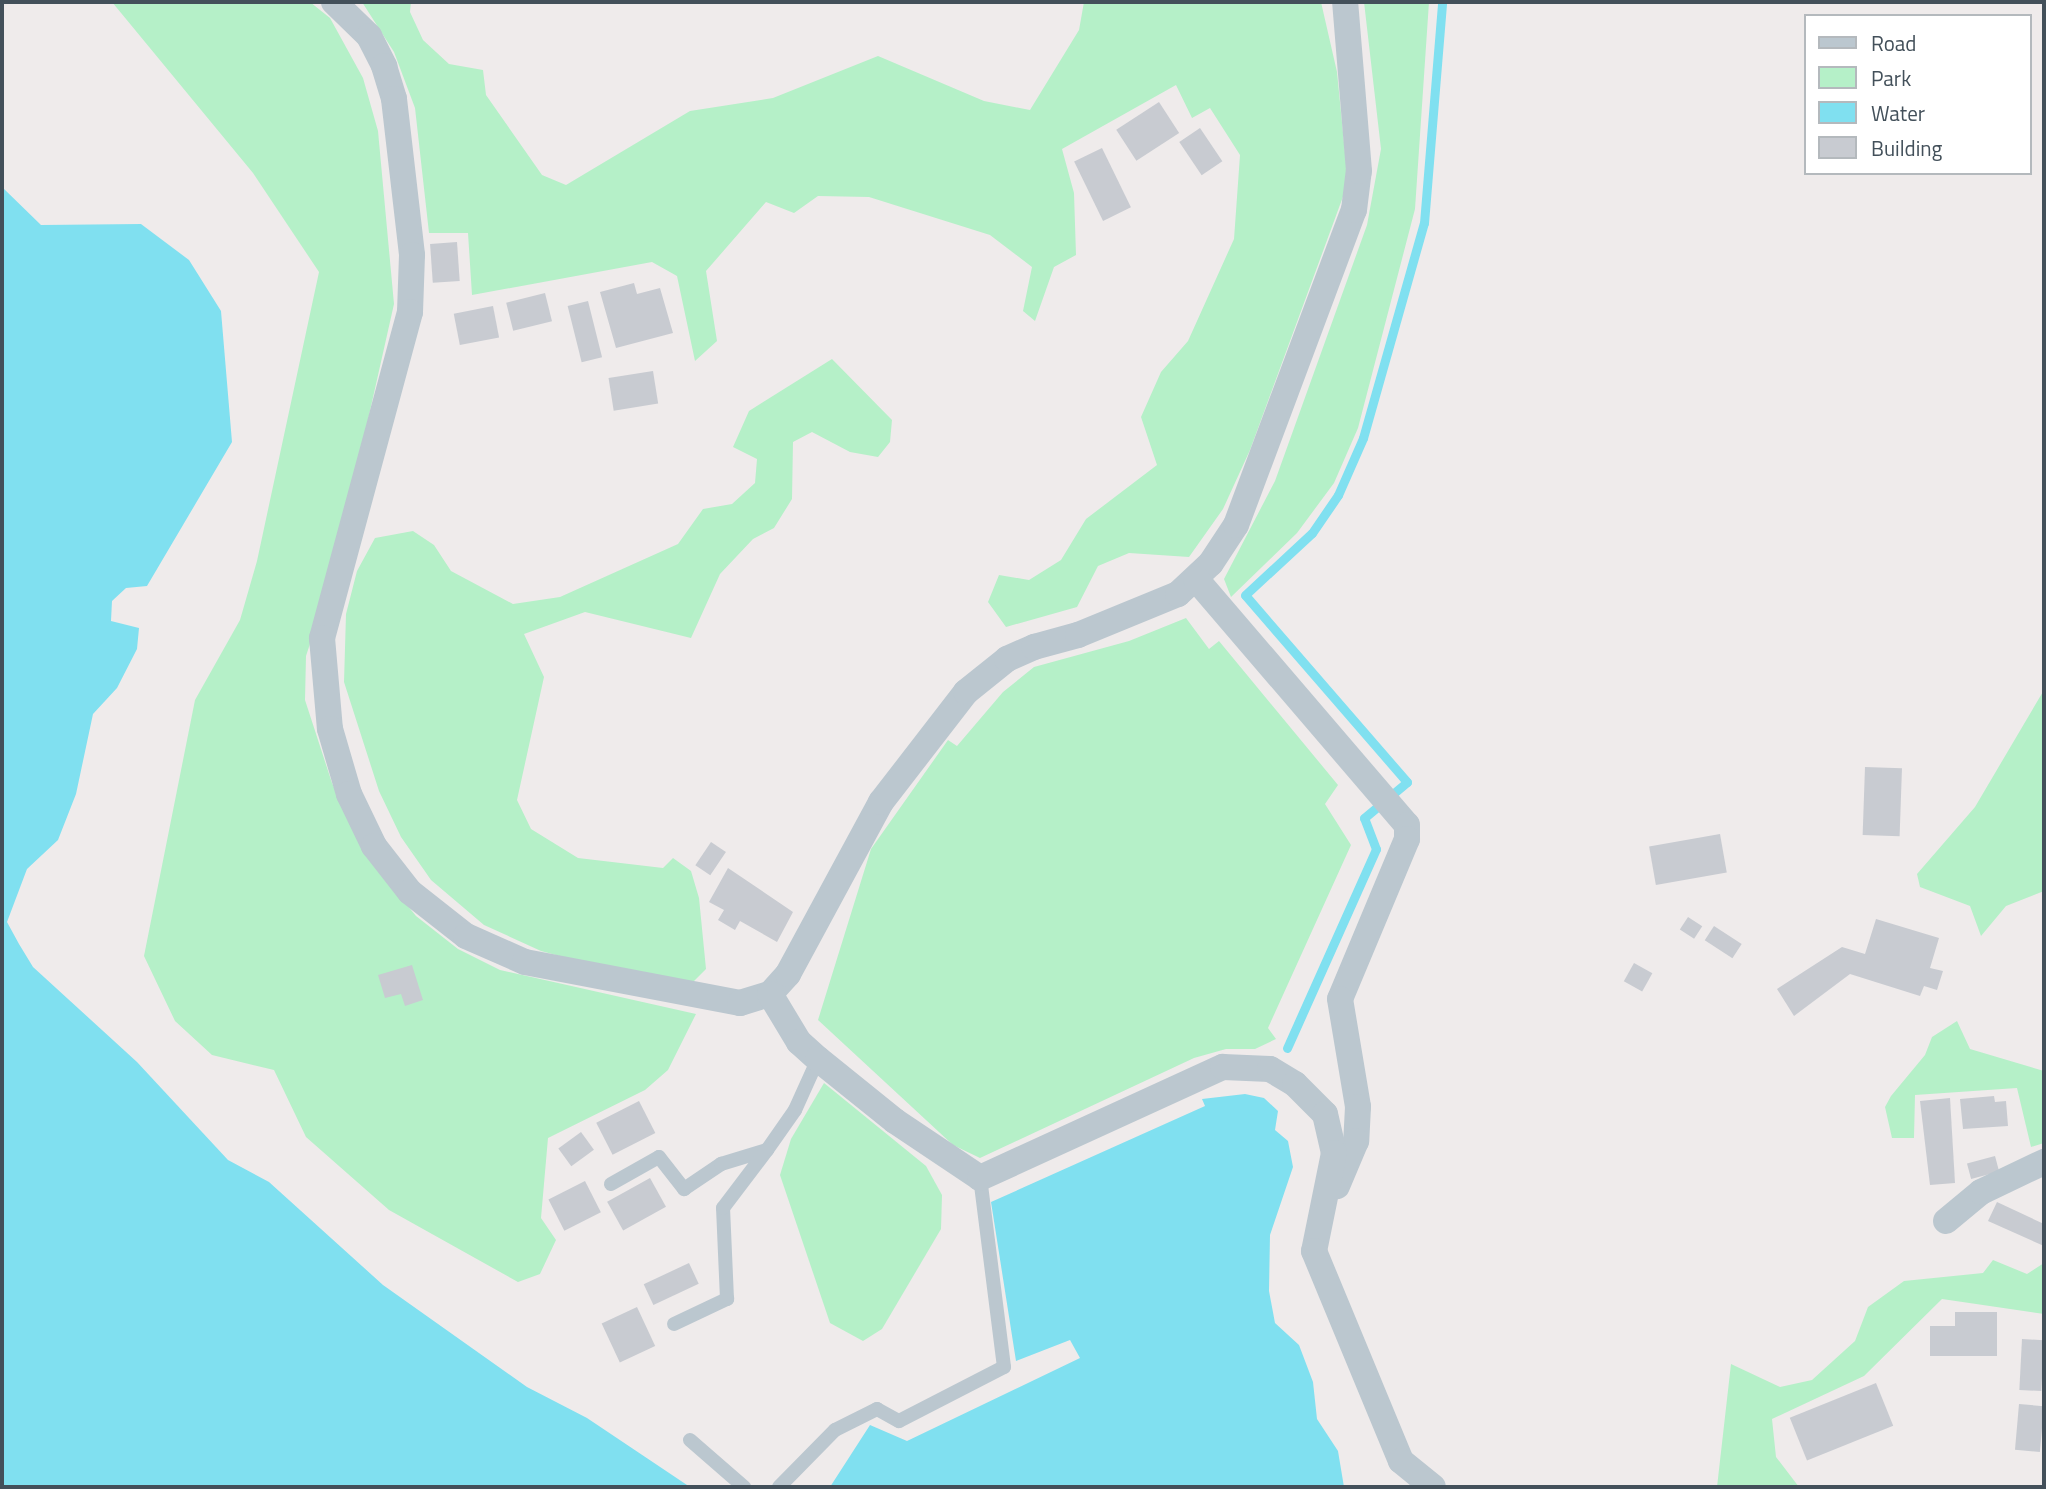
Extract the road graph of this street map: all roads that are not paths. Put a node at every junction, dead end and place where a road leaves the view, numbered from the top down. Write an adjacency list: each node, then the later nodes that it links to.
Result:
1 (334, 2): 4 (street)
2 (1345, 2): 3 (street)
3 (1196, 579): 4 (street); 10 (street)
4 (770, 994): 5 (street)
5 (818, 1059): 6 (lane); 8 (street)
6 (767, 1150): 9 (lane); 12 (lane)
7 (2044, 1162): 11 (street)
8 (980, 1178): 10 (street); 15 (lane)
9 (611, 1184)
10 (1327, 1201): 16 (street)
11 (1946, 1221)
12 (674, 1324)
13 (690, 1440): 14 (lane)
14 (744, 1487)
15 (779, 1487)
16 (1433, 1487)

